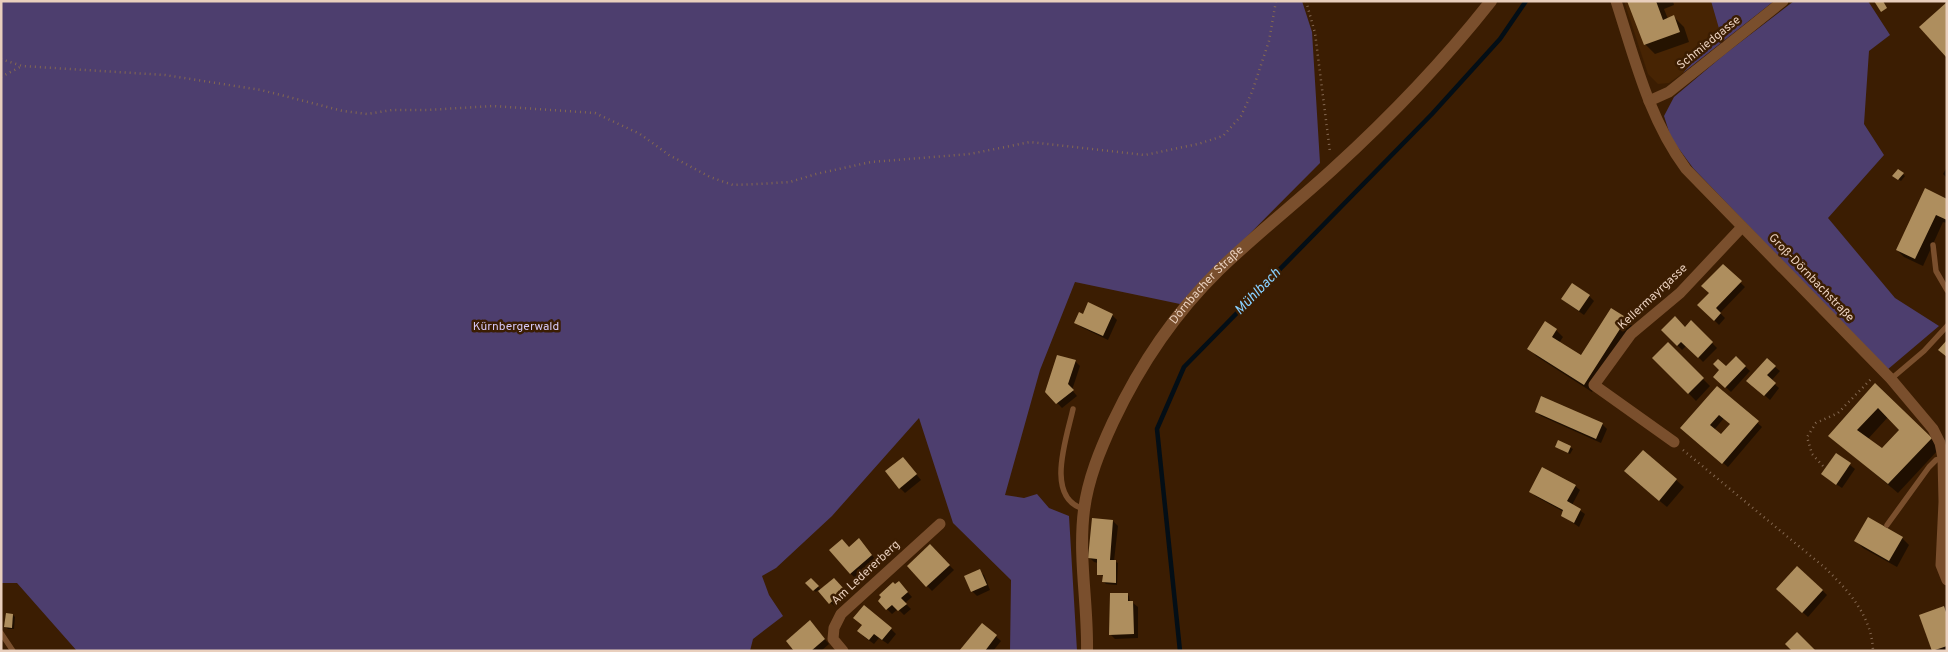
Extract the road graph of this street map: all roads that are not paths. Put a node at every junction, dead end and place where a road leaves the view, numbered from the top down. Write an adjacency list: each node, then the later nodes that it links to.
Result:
1 (1491, 1): 14 (street, Dörnbacher Straße)
2 (1616, 1): 4 (street, Groß-Dörnbachstraße)
3 (1783, 1): 4 (street, Schmiedgasse)
4 (1649, 101): 5 (street, Groß-Dörnbachstraße)
5 (1742, 227): 9 (street, Groß-Dörnbachstraße); 11 (street, Kellermayrgasse)
6 (1933, 245): 7 (lane)
7 (1947, 290)
8 (1947, 326): 9 (lane)
9 (1891, 379): 12 (street, Groß-Dörnbachstraße)
10 (1073, 409): 14 (lane)
11 (1674, 442)
12 (1943, 458): 13 (street, Groß-Dörnbachstraße); 16 (lane)
13 (1945, 503): 17 (street, Groß-Dörnbachstraße)
14 (1084, 509): 21 (street, Dörnbacher Straße)
15 (940, 524): 20 (street, Am Ledererberg)
16 (1887, 525)
17 (1947, 580)
18 (1, 633): 19 (lane)
19 (13, 651)
20 (842, 651)
21 (1087, 651)

